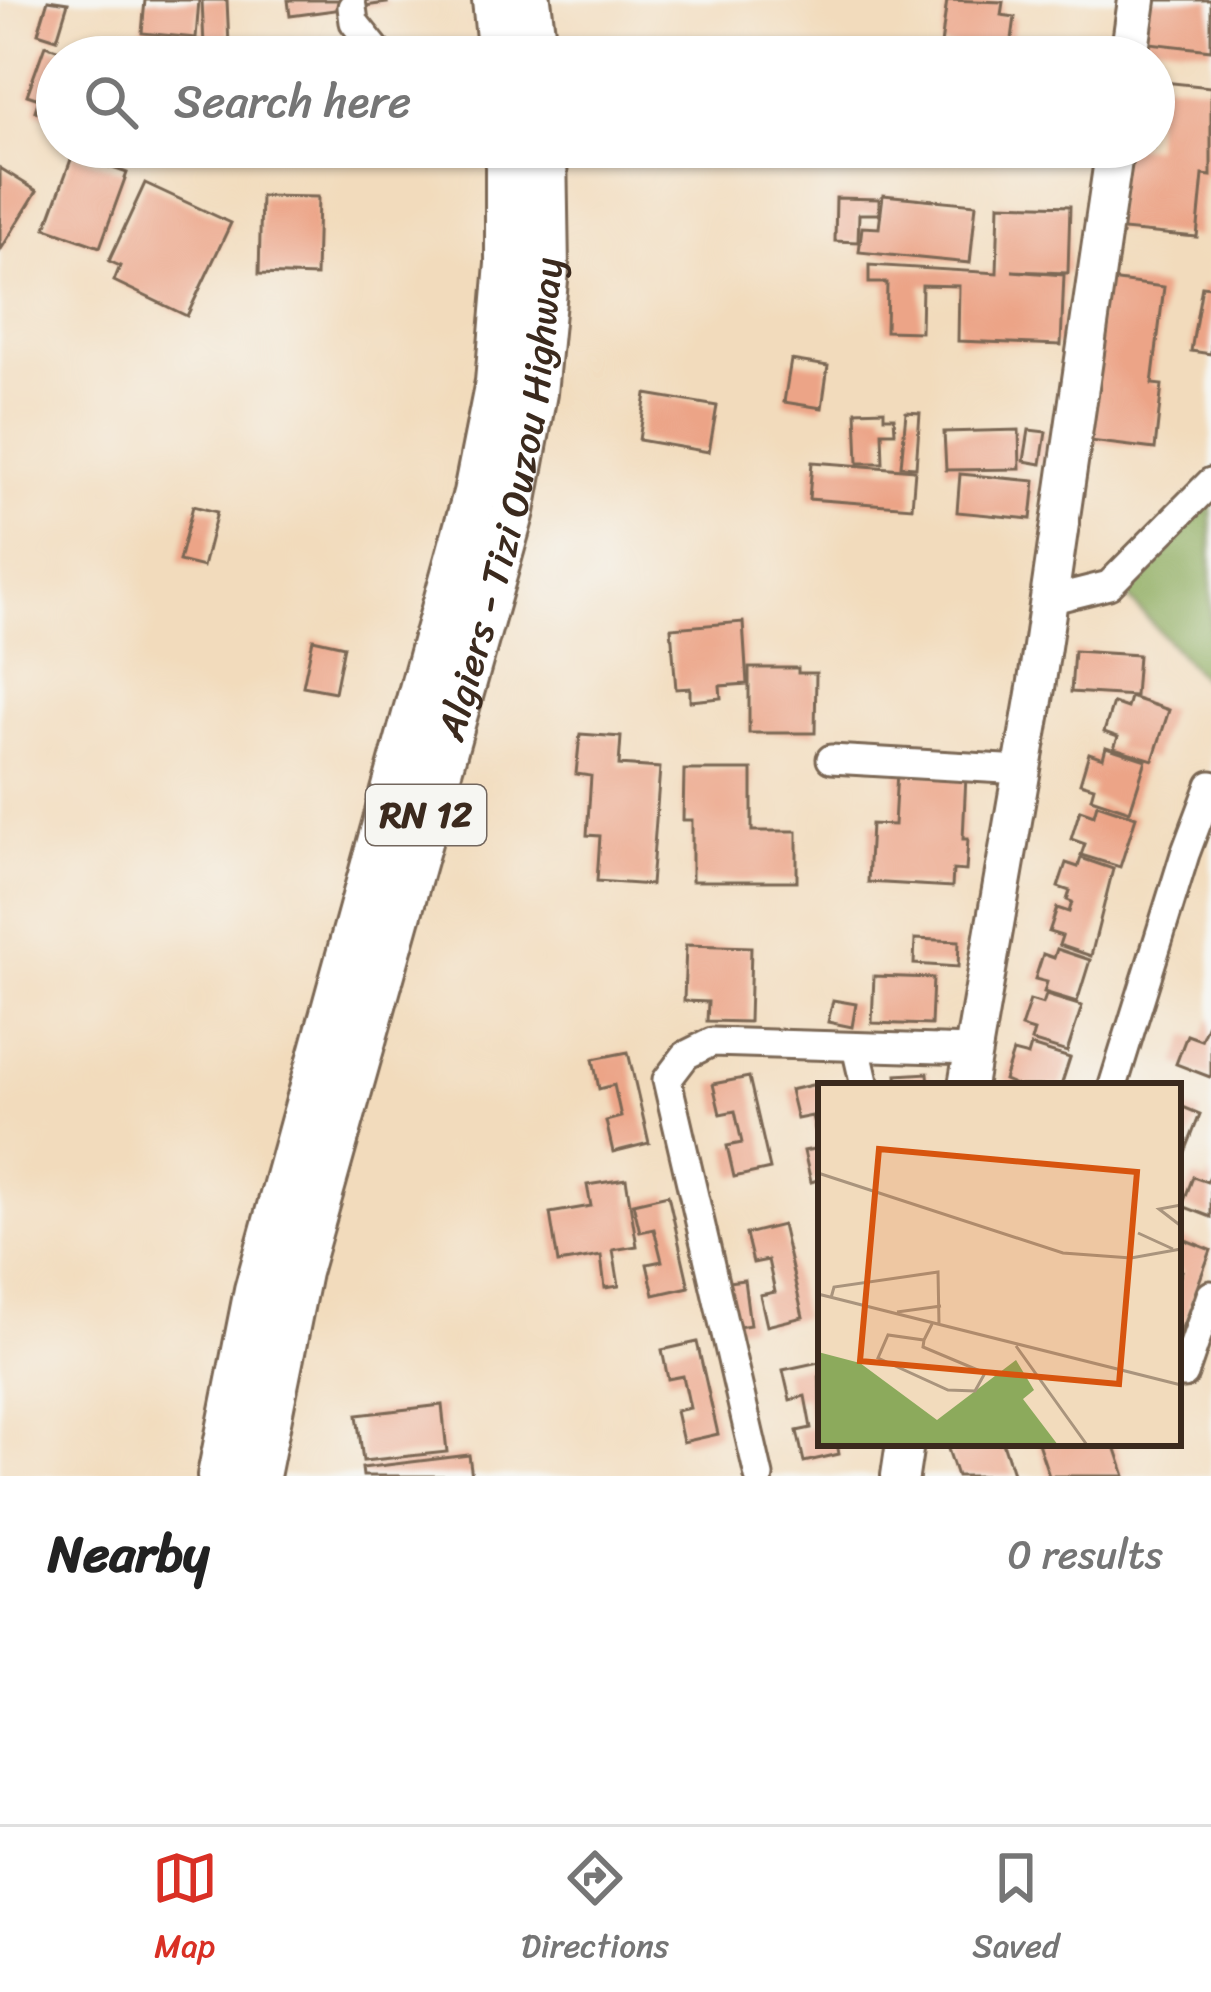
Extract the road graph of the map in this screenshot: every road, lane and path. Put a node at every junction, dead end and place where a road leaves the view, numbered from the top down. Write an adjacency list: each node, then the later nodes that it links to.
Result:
1 (494, 0): 6 (highway)
2 (530, 0): 7 (highway)
3 (1137, 0): 8 (main road)
4 (352, 8): 5 (street)
5 (365, 36)
6 (498, 36)
7 (534, 36)
8 (1132, 36)
9 (507, 168): 24 (highway, Algiers - Tizi Ouzou Highway / RN 12)
10 (545, 168): 25 (highway, Algiers - Tizi Ouzou Highway / RN 12)
11 (1112, 168): 13 (main road)
12 (1211, 482): 13 (street)
13 (1049, 600): 15 (main road)
14 (831, 759): 15 (street)
15 (1022, 770): 18 (main road)
16 (1211, 785): 20 (street)
17 (856, 1047): 18 (street); 19 (street); 26 (street)
18 (970, 1068)
19 (864, 1083)
20 (1114, 1083)
21 (1211, 1295): 22 (street)
22 (1181, 1374)
23 (905, 1446): 27 (main road)
24 (219, 1476)
25 (258, 1476)
26 (759, 1476)
27 (900, 1476)

